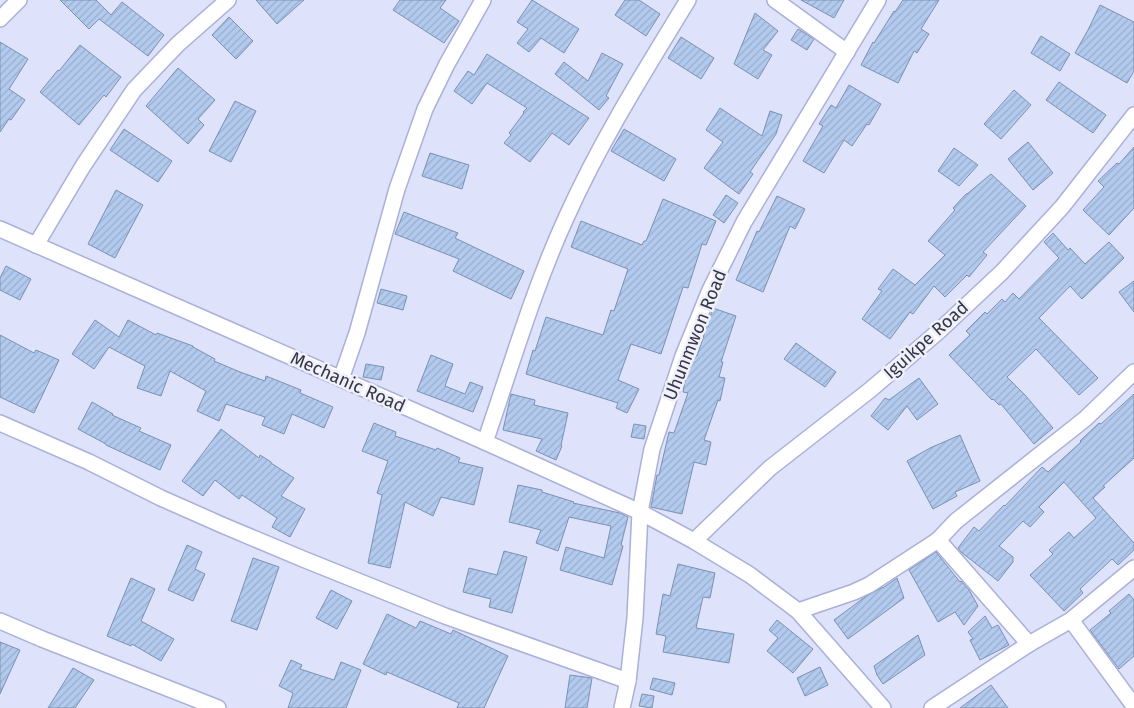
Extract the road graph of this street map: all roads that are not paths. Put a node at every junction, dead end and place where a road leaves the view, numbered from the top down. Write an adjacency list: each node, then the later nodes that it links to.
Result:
1 (19, 0): 7 (street)
2 (228, 0): 11 (street)
3 (483, 0): 13 (street)
4 (688, 0): 15 (street)
5 (776, 0): 8 (street)
6 (878, 0): 8 (street, Uhunmwon Road)
7 (0, 19)
8 (847, 52): 16 (street, Uhunmwon Road)
9 (1134, 115): 18 (street, Iguikpe Road)
10 (0, 229): 11 (street, Mechanic Road)
11 (36, 245): 13 (street, Mechanic Road)
12 (1134, 372): 17 (street)
13 (341, 379): 15 (street, Mechanic Road)
14 (0, 424): 24 (street)
15 (485, 442): 16 (street, Mechanic Road)
16 (640, 512): 18 (street, Mechanic Road); 24 (street, Uhunmwon Road)
17 (938, 540): 20 (street); 23 (street)
18 (694, 541): 20 (street, Mechanic Road)
19 (1134, 568): 21 (street)
20 (798, 611): 28 (street, Mechanic Road)
21 (1071, 620): 23 (street); 25 (street)
22 (0, 621): 26 (street)
23 (1029, 644): 29 (street)
24 (628, 682): 27 (street, Uhunmwon Road)
25 (1134, 706)
26 (218, 708)
27 (622, 708)
28 (883, 708)
29 (932, 708)

